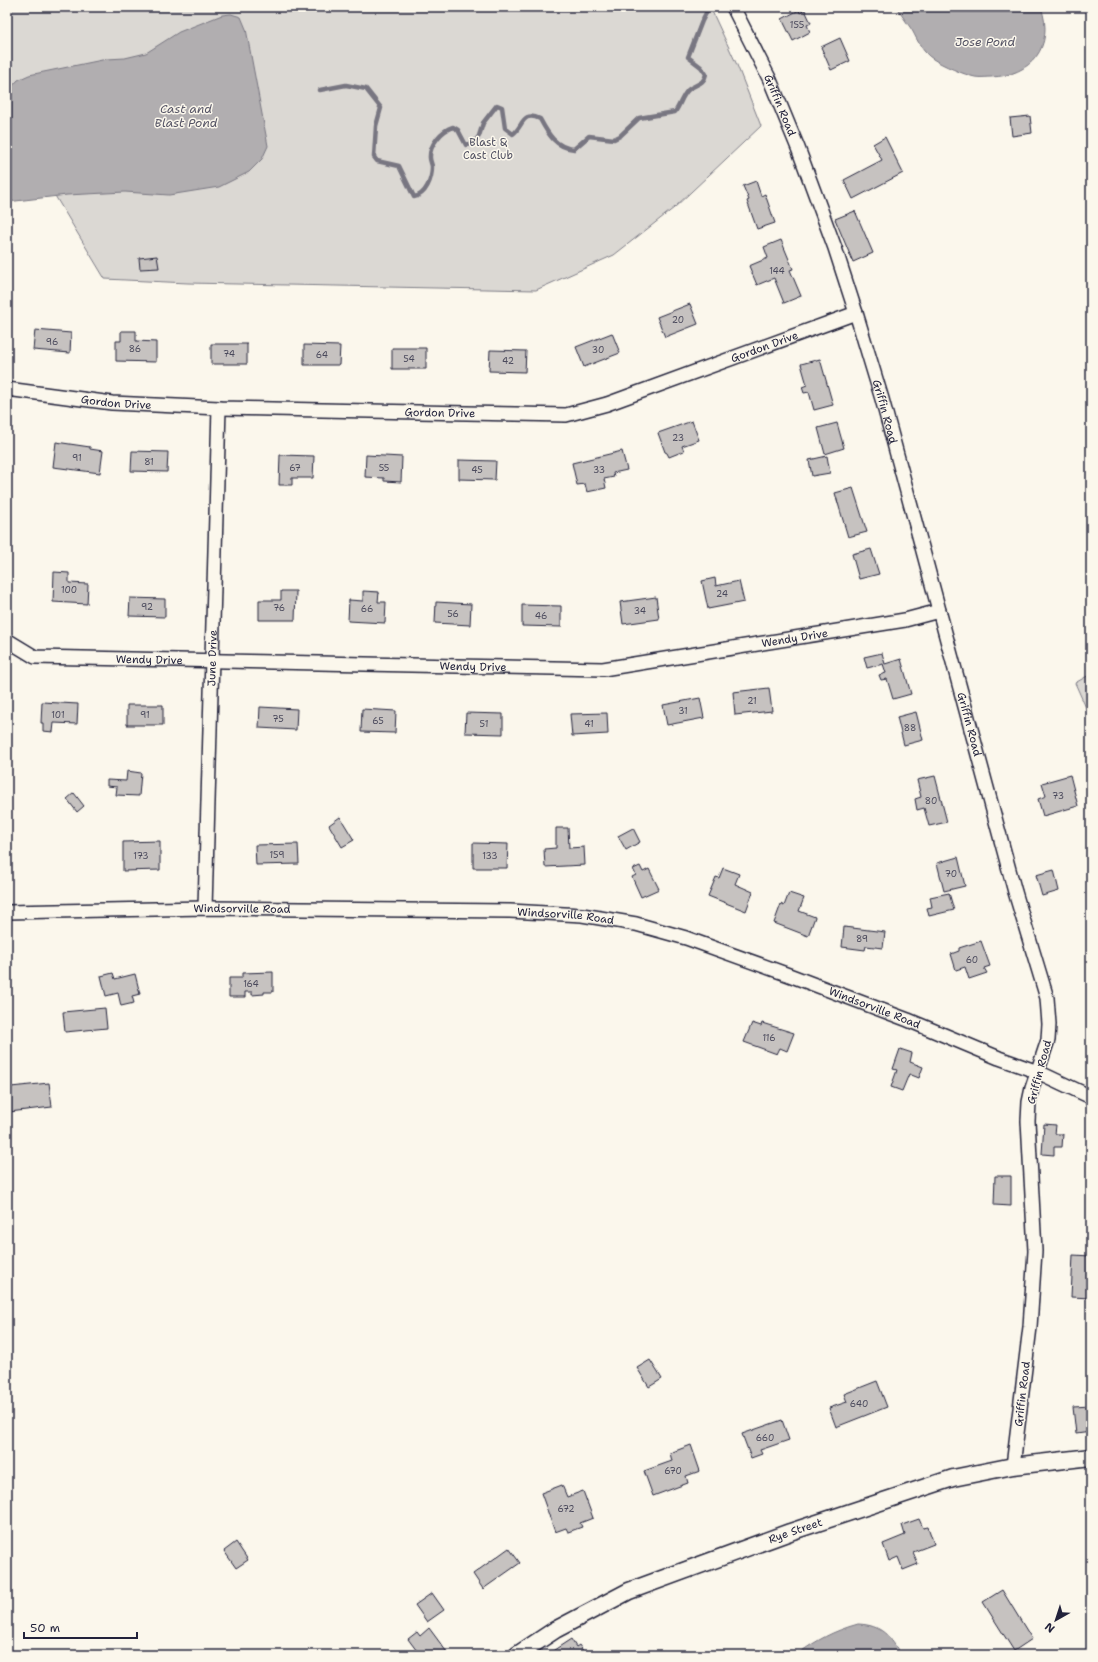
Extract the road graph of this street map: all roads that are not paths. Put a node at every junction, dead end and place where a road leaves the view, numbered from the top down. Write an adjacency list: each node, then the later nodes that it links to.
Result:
1 (733, 7): 2 (street, Griffin Road)
2 (856, 313): 4 (street, Gordon Drive); 5 (street, Griffin Road)
3 (7, 389): 4 (street, Gordon Drive)
4 (218, 408): 7 (street, June Drive)
5 (939, 611): 7 (street, Wendy Drive); 10 (street, Griffin Road)
6 (7, 640): 7 (street, Wendy Drive)
7 (212, 662): 8 (street, June Drive)
8 (204, 908): 9 (street, Windsorville Road); 10 (street, Windsorville Road)
9 (7, 912)
10 (1038, 1072): 11 (street, Windsorville Road); 13 (street, Griffin Road)
11 (1091, 1097)
12 (1091, 1457): 13 (street, Rye Street)
13 (1013, 1466): 14 (street, Rye Street)
14 (517, 1655)

